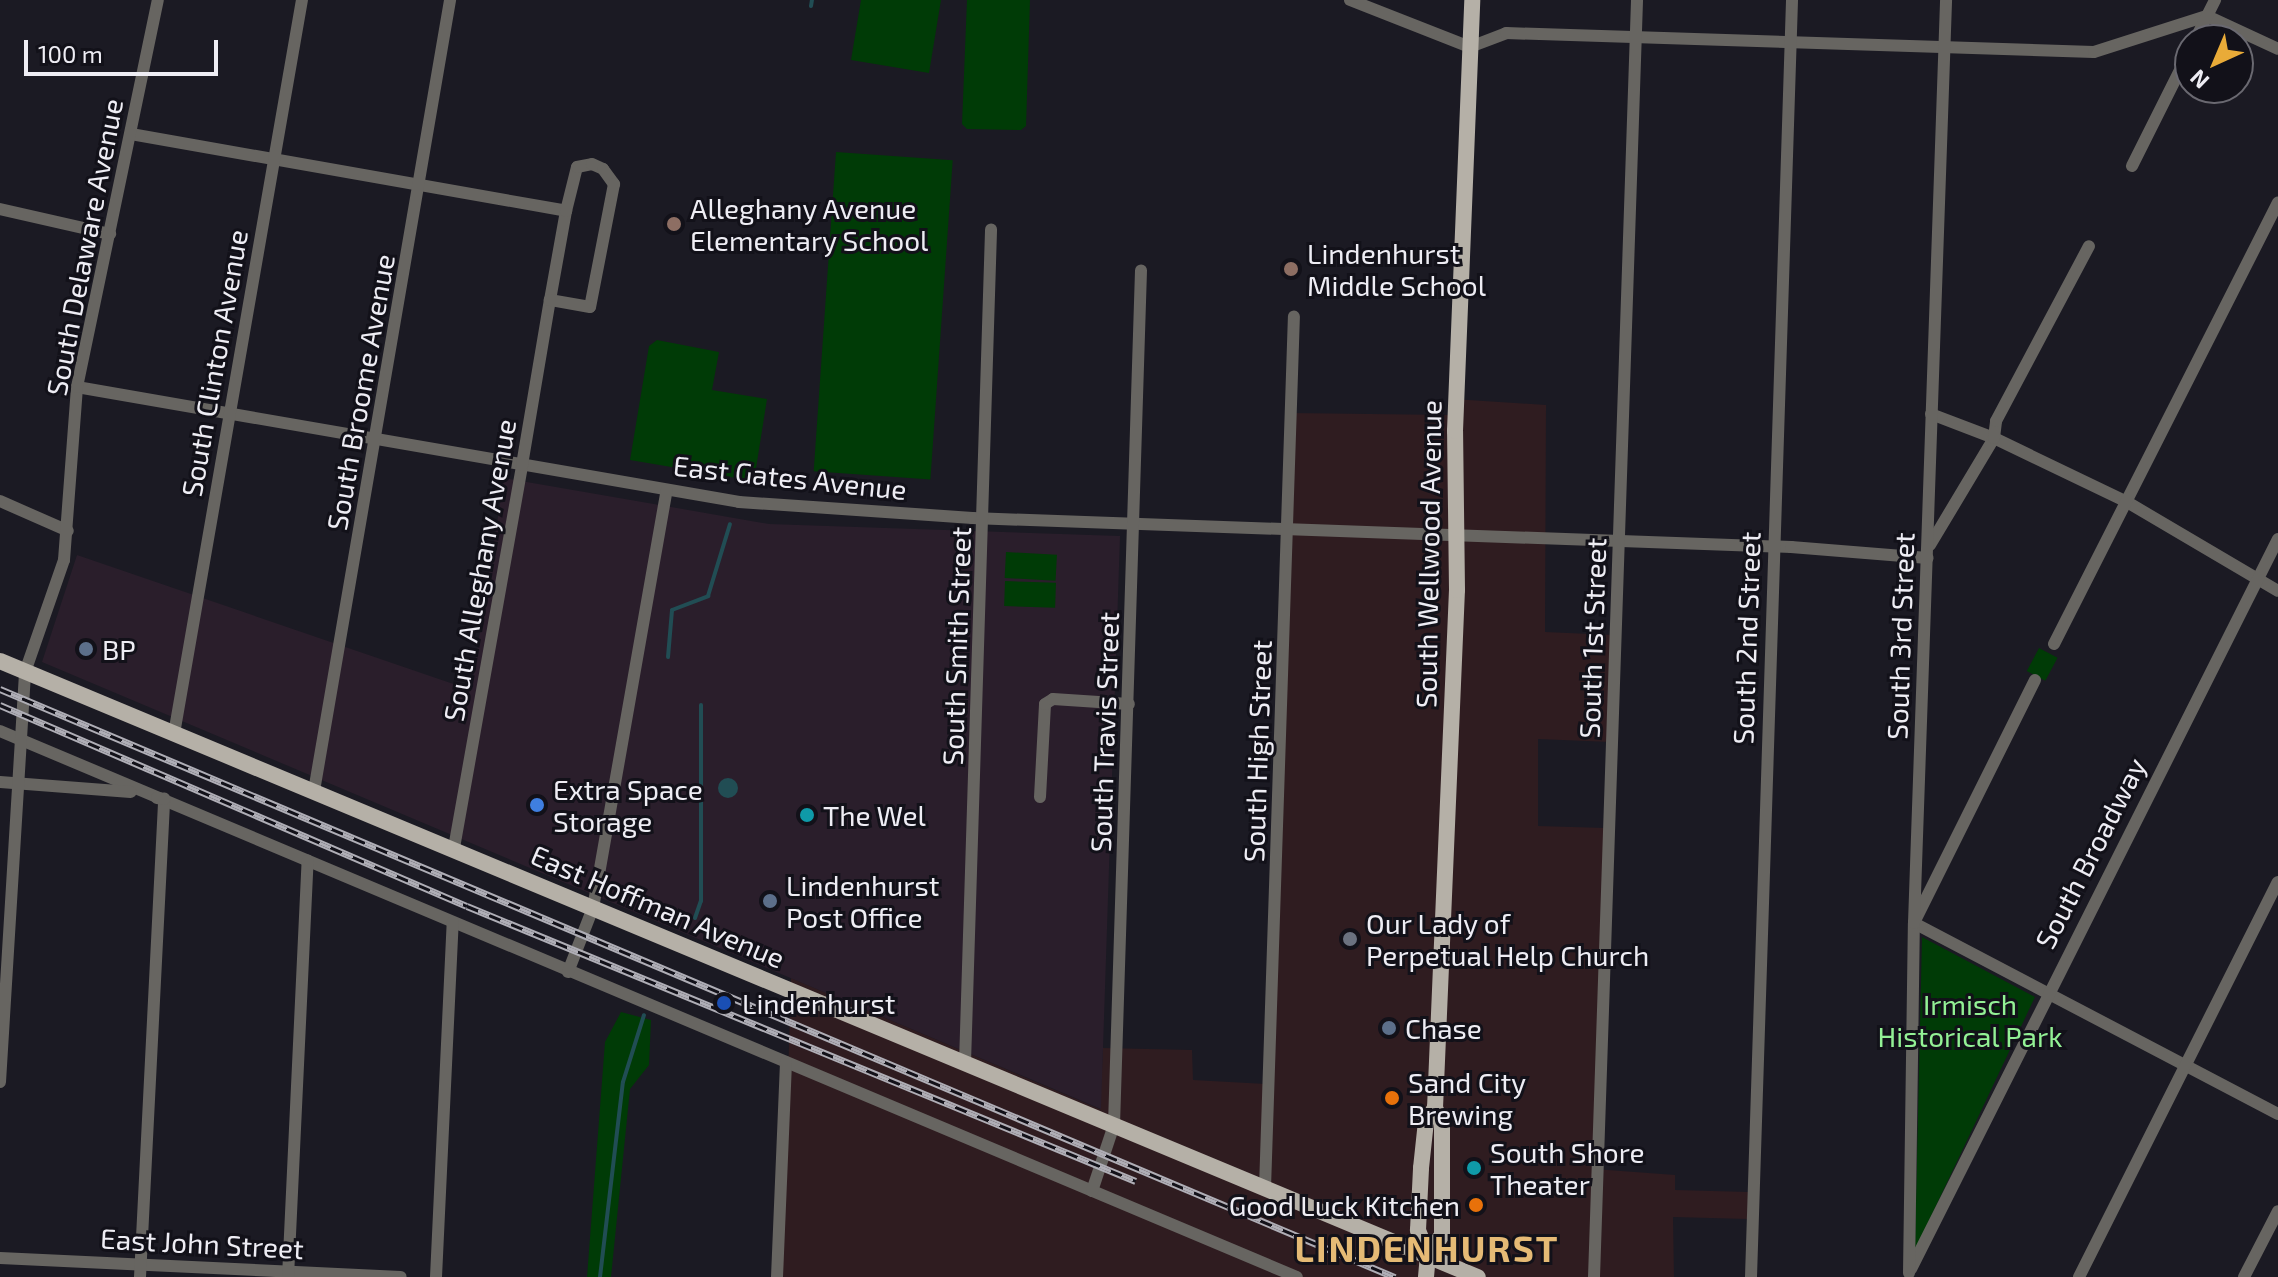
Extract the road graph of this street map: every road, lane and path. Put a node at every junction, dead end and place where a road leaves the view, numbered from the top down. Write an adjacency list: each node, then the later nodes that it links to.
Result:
1 (158, 0): 18 (street, South Delaware Avenue)
2 (302, 0): 19 (street, South Clinton Avenue)
3 (450, 0): 21 (street, South Broome Avenue)
4 (1350, 0): 14 (street)
5 (1472, 0): 14 (main road, South Wellwood Avenue)
6 (1637, 0): 12 (street, South 1st Street)
7 (1792, 0): 13 (street, South 2nd Street)
8 (1946, 0): 15 (street, South 3rd Street)
9 (2215, 0): 10 (street)
10 (2207, 16): 11 (street); 15 (street); 16 (street)
11 (2203, 24)
12 (1636, 36): 13 (street); 14 (street); 46 (street, South 1st Street)
13 (1791, 41): 15 (street); 47 (street, South 2nd Street)
14 (1470, 47): 44 (main road, South Wellwood Avenue)
15 (1945, 47): 33 (street, South 3rd Street)
16 (2278, 49)
17 (2174, 82): 20 (street)
18 (131, 134): 19 (street); 26 (street, South Delaware Avenue)
19 (273, 161): 21 (street); 32 (street, South Clinton Avenue)
20 (2132, 166)
21 (419, 187): 24 (street); 35 (street, South Broome Avenue)
22 (2278, 203): 39 (street)
23 (0, 209): 26 (street)
24 (566, 211): 29 (street, South Alleghany Avenue); 29 (street, South Alleghany Avenue)
25 (991, 229): 40 (street, South Smith Street)
26 (110, 234): 31 (street, South Delaware Avenue)
27 (2089, 246): 34 (street)
28 (1141, 270): 41 (street, South Travis Street)
29 (550, 300): 36 (street, South Alleghany Avenue)
30 (1294, 316): 43 (street, South High Street)
31 (77, 387): 32 (street, East Gates Avenue); 42 (street, South Delaware Avenue)
32 (230, 414): 35 (street, East Gates Avenue); 57 (street, South Clinton Avenue)
33 (1931, 414): 34 (street); 48 (street, South 3rd Street)
34 (1994, 438): 39 (street); 48 (street)
35 (376, 440): 36 (street, East Gates Avenue); 61 (street, South Broome Avenue)
36 (522, 465): 37 (street, East Gates Avenue); 64 (street, South Alleghany Avenue)
37 (667, 490): 40 (street, East Gates Avenue); 67 (street)
38 (0, 501): 42 (street)
39 (2127, 502): 49 (street); 51 (street)
40 (985, 518): 41 (street, East Gates Avenue); 73 (street, South Smith Street)
41 (1133, 525): 43 (street, East Gates Avenue); 55 (street, South Travis Street)
42 (68, 531): 53 (street, South Delaware Avenue)
43 (1287, 531): 44 (street, East Gates Avenue); 79 (street, South High Street)
44 (1459, 538): 46 (street, East Gates Avenue); 76 (main road, South Wellwood Avenue)
45 (2278, 539): 49 (street, South Broadway)
46 (1619, 541): 47 (street, East Gates Avenue); 93 (street, South 1st Street)
47 (1772, 546): 48 (street, East Gates Avenue); 94 (street, South 2nd Street)
48 (1929, 552): 69 (street, South 3rd Street)
49 (2257, 580): 50 (street); 71 (street, South Broadway)
50 (2278, 591)
51 (2054, 644)
52 (0, 661): 53 (main road, East Hoffman Avenue)
53 (25, 672): 57 (main road, East Hoffman Avenue); 58 (street, South Delaware Avenue)
54 (2035, 680): 69 (street)
55 (1129, 704): 62 (street); 78 (street, South Travis Street)
56 (0, 731): 58 (street)
57 (174, 734): 61 (main road, East Hoffman Avenue)
58 (18, 738): 60 (street, South Delaware Avenue); 63 (street)
59 (0, 782): 60 (street)
60 (15, 782): 63 (street); 75 (street, South Delaware Avenue)
61 (314, 791): 64 (main road, East Hoffman Avenue)
62 (1040, 797)
63 (164, 799): 65 (street); 84 (street)
64 (454, 848): 67 (main road, East Hoffman Avenue)
65 (308, 860): 68 (street); 85 (street)
66 (2278, 882): 74 (street)
67 (593, 908): 70 (street); 73 (main road, East Hoffman Avenue)
68 (453, 922): 70 (street); 88 (street)
69 (1914, 923): 71 (street); 86 (street, South 3rd Street)
70 (568, 972): 72 (street)
71 (2046, 993): 74 (street); 86 (street, South Broadway)
72 (786, 1062): 80 (street); 89 (street)
73 (965, 1063): 78 (main road, East Hoffman Avenue)
74 (2188, 1066): 77 (street); 95 (street)
75 (0, 1082)
76 (1435, 1108): 82 (main road, South Wellwood Avenue); 82 (main road, South Wellwood Avenue)
77 (2278, 1114)
78 (1114, 1125): 79 (main road, East Hoffman Avenue); 80 (street, South Travis Street)
79 (1265, 1188): 82 (main road, East Hoffman Avenue)
80 (1092, 1191): 90 (street)
81 (2278, 1211): 96 (street)
82 (1428, 1255): 91 (main road, South Wellwood Avenue); 92 (main road, East Hoffman Avenue)
83 (0, 1258): 84 (street, East John Street)
84 (140, 1271): 85 (street, East John Street)
85 (288, 1274): 87 (street, East John Street)
86 (1908, 1275)
87 (401, 1277)
88 (436, 1277)
89 (777, 1277)
90 (1297, 1277)
91 (1426, 1277)
92 (1478, 1277)
93 (1594, 1277)
94 (1751, 1277)
95 (2079, 1277)
96 (2244, 1277)

